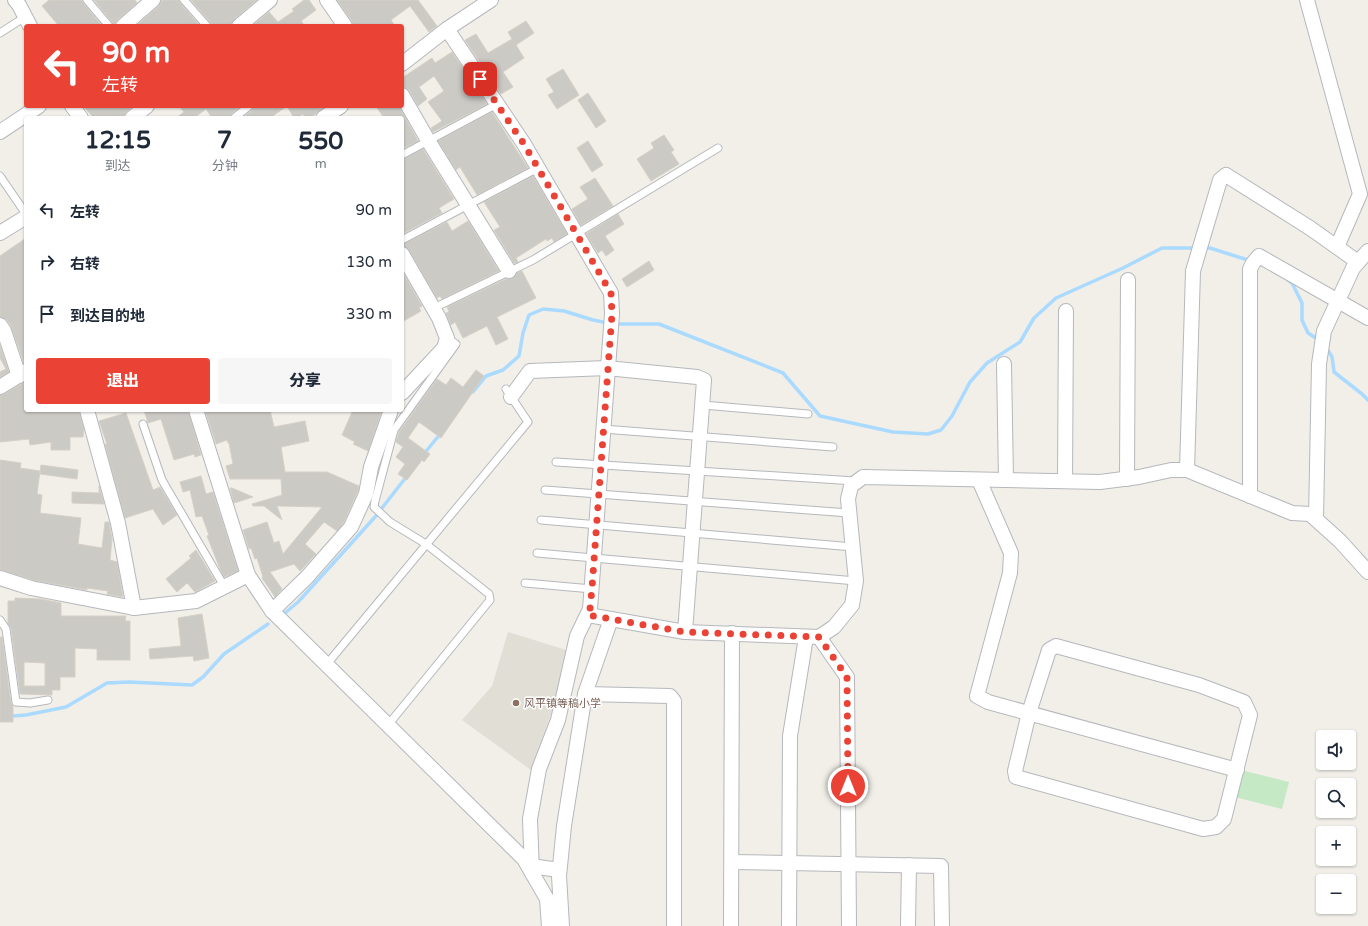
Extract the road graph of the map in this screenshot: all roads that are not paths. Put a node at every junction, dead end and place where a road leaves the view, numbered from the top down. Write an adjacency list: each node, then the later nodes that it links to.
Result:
1 (15, 0): 9 (street)
2 (87, 0): 10 (lane)
3 (153, 0): 11 (street)
4 (184, 0): 12 (lane)
5 (270, 0): 13 (street)
6 (327, 0): 14 (street)
7 (491, 0): 15 (street)
8 (1307, 0): 41 (street)
9 (27, 21): 16 (lane)
10 (107, 24)
11 (125, 24)
12 (205, 24)
13 (241, 24)
14 (344, 24)
15 (447, 29): 17 (street); 19 (street)
16 (0, 33)
17 (404, 62)
18 (404, 98): 30 (street)
19 (497, 104): 30 (lane); 33 (street)
20 (36, 108): 25 (street)
21 (144, 108): 26 (street)
22 (246, 108): 27 (lane)
23 (338, 108): 28 (street)
24 (24, 116): 29 (street)
25 (24, 116)
26 (134, 116)
27 (236, 116)
28 (327, 116)
29 (0, 132)
30 (429, 142): 32 (lane); 35 (street)
31 (718, 148): 39 (lane)
32 (404, 154)
33 (538, 168): 35 (lane); 39 (street)
34 (0, 176): 36 (lane)
35 (470, 205): 40 (lane); 45 (street)
36 (24, 211)
37 (24, 218): 38 (street)
38 (0, 233)
39 (576, 234): 45 (lane); 54 (street)
40 (404, 239)
41 (1337, 247): 43 (street); 70 (street)
42 (1368, 251): 43 (street)
43 (1358, 262): 47 (street)
44 (406, 271): 48 (street)
45 (509, 271): 48 (lane)
46 (1128, 280): 72 (street)
47 (1338, 301): 50 (street); 79 (street); 82 (street)
48 (434, 308): 52 (street)
49 (1066, 311): 76 (street)
50 (1368, 318)
51 (0, 325): 55 (street)
52 (447, 338): 57 (street); 86 (lane)
53 (1004, 364): 74 (street)
54 (608, 368): 58 (street); 59 (street); 65 (street)
55 (22, 373): 56 (street)
56 (0, 387)
57 (404, 391)
58 (508, 393): 86 (lane)
59 (703, 405): 63 (lane); 66 (street)
60 (89, 412): 98 (street)
61 (197, 412): 92 (street)
62 (390, 412): 99 (street)
63 (808, 414)
64 (143, 424): 96 (lane)
65 (603, 429): 66 (lane); 69 (street)
66 (700, 436): 67 (lane); 71 (street)
67 (833, 447)
68 (556, 462): 69 (lane)
69 (601, 465): 71 (lane); 78 (street)
70 (1187, 470): 72 (street); 79 (street)
71 (698, 471): 75 (lane); 80 (street)
72 (1127, 479): 76 (street)
73 (979, 480): 74 (street); 75 (street); 109 (street)
74 (1006, 480): 76 (street)
75 (857, 481): 81 (street)
76 (1065, 481)
77 (546, 490): 78 (lane)
78 (598, 494): 80 (lane); 84 (street)
79 (1250, 496): 82 (street)
80 (695, 501): 81 (lane); 85 (street)
81 (849, 513): 87 (street)
82 (1316, 519): 91 (street)
83 (541, 520): 84 (lane)
84 (596, 525): 85 (lane); 89 (street)
85 (693, 533): 87 (lane); 90 (street)
86 (426, 544): 106 (lane); 110 (lane)
87 (853, 547): 94 (street)
88 (537, 553): 89 (lane)
89 (594, 558): 90 (lane); 97 (street)
90 (690, 566): 94 (lane); 103 (street)
91 (1367, 567)
92 (248, 575): 96 (street); 99 (street)
93 (1, 580): 98 (street)
94 (856, 581): 105 (street)
95 (525, 583): 97 (lane)
96 (224, 586): 98 (street)
97 (592, 588): 100 (street)
98 (134, 608)
99 (272, 611): 106 (street)
100 (588, 615): 101 (street); 116 (street)
101 (611, 619): 103 (street); 107 (street)
102 (0, 620): 108 (lane)
103 (685, 632): 104 (street)
104 (732, 634): 105 (street); 112 (street)
105 (812, 637): 113 (street); 114 (street)
106 (327, 664): 110 (street)
107 (585, 694): 117 (street); 120 (street)
108 (48, 700)
109 (1029, 713): 111 (street); 111 (street); 111 (street)
110 (388, 725): 116 (street)
111 (1236, 770)
112 (732, 862): 113 (street); 121 (street)
113 (790, 863): 114 (street); 122 (street)
114 (848, 864): 115 (street); 123 (street)
115 (909, 865): 124 (street); 125 (street)
116 (532, 870): 117 (street); 118 (street)
117 (559, 870): 119 (street)
118 (550, 926)
119 (562, 926)
120 (674, 926)
121 (731, 926)
122 (789, 926)
123 (849, 926)
124 (908, 926)
125 (942, 926)

